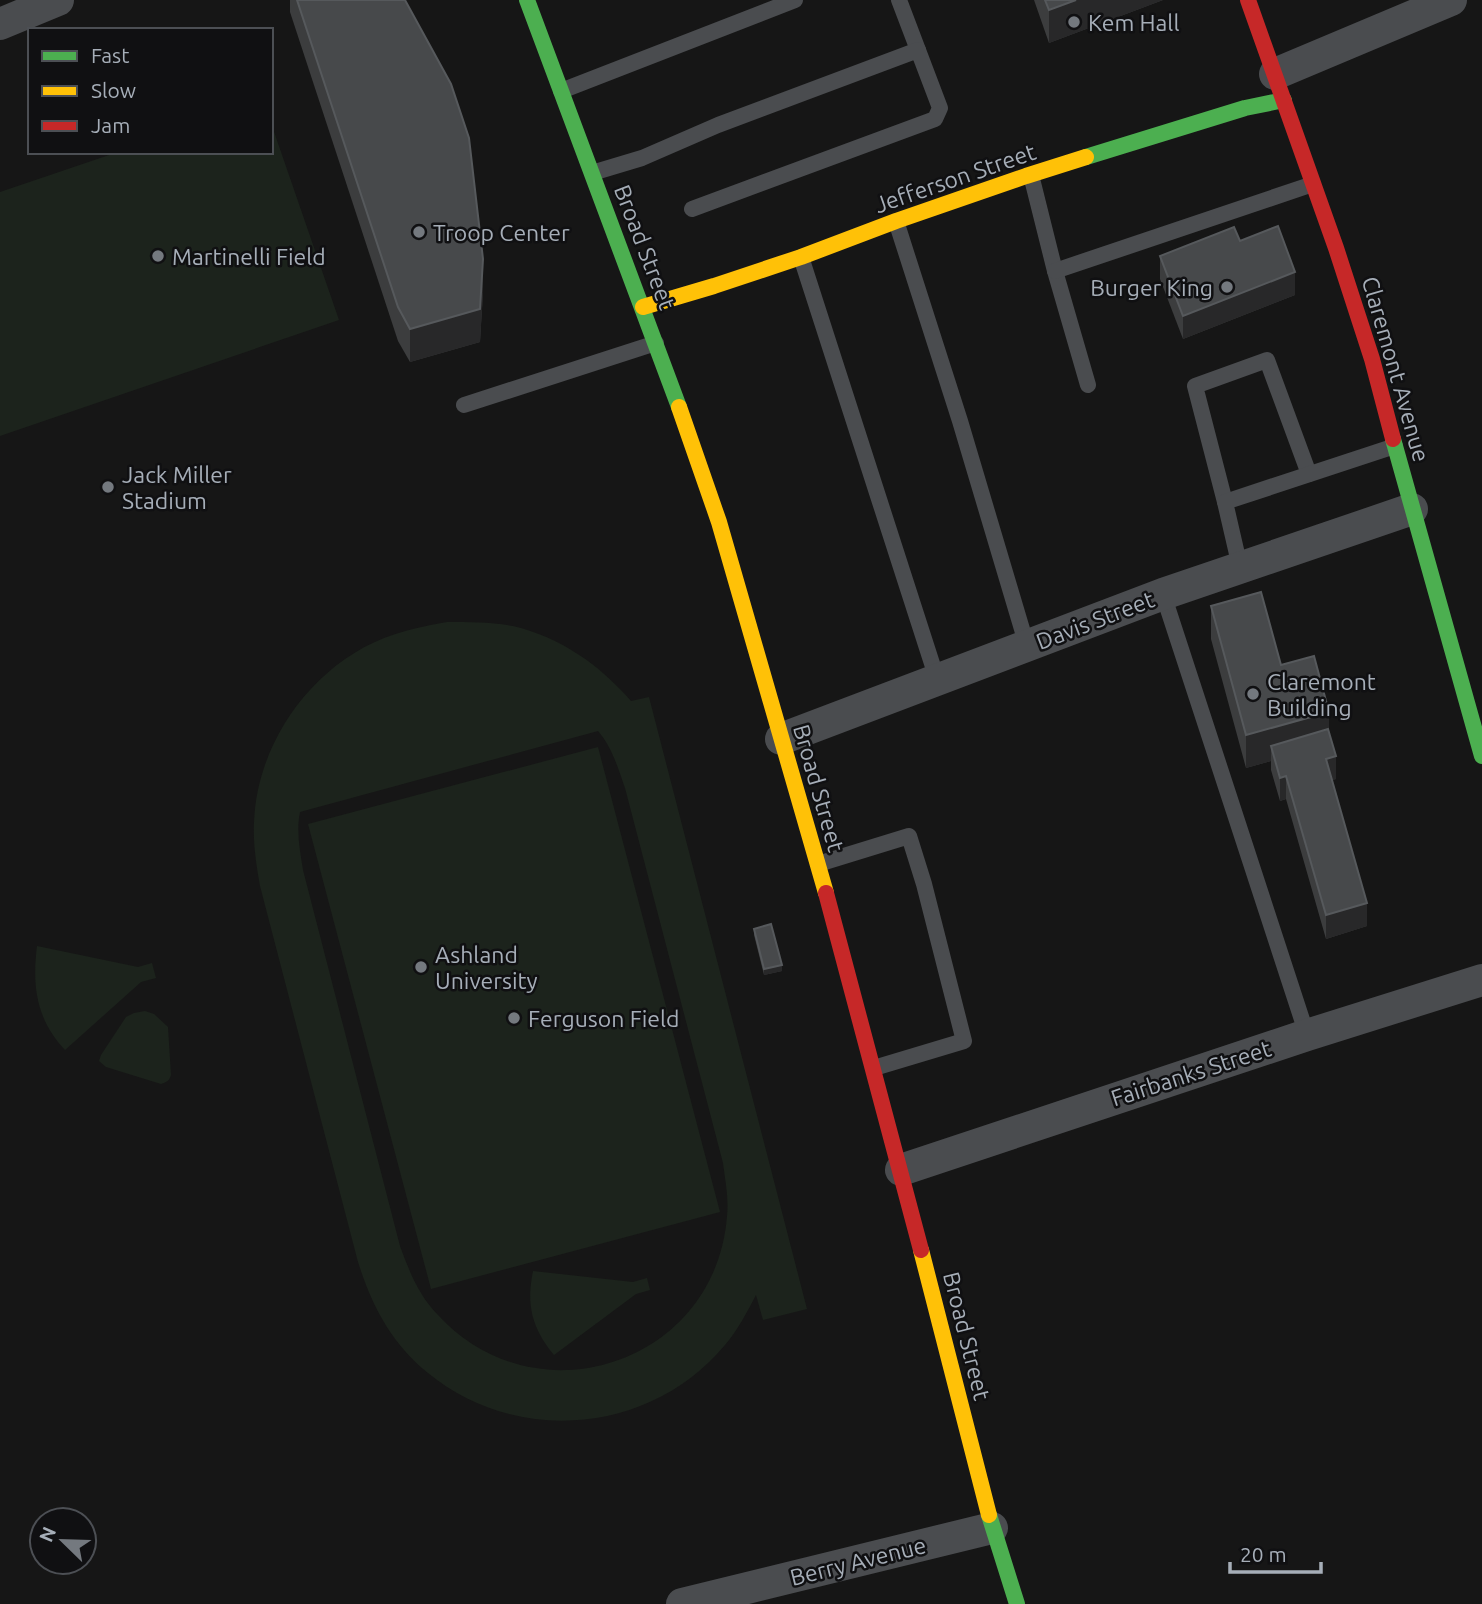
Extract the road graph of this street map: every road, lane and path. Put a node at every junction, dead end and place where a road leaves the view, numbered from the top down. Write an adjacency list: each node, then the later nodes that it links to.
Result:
1 (58, 0): 7 (street)
2 (527, 0): 10 (street, Broad Street)
3 (795, 0): 10 (lane)
4 (899, 0): 8 (lane)
5 (1248, 0): 9 (street, Claremont Avenue)
6 (1438, 3): 9 (street)
7 (0, 24)
8 (918, 50): 11 (lane); 14 (lane)
9 (1279, 87): 12 (street, Jefferson Street); 13 (street, Claremont Avenue)
10 (561, 90): 11 (street, Broad Street)
11 (592, 173): 18 (street, Broad Street)
12 (1031, 175): 15 (street, Jefferson Street); 17 (lane)
13 (1313, 184): 17 (lane); 22 (street, Claremont Avenue)
14 (692, 209)
15 (896, 221): 16 (street, Jefferson Street); 28 (lane)
16 (802, 257): 18 (street, Jefferson Street); 29 (lane)
17 (1055, 271): 20 (lane)
18 (643, 307): 19 (street, Broad Street)
19 (656, 343): 21 (lane); 30 (street, Broad Street)
20 (1088, 385)
21 (464, 405)
22 (1395, 446): 23 (lane); 25 (street, Claremont Avenue)
23 (1308, 474): 24 (lane); 24 (lane)
24 (1225, 502): 26 (lane)
25 (1412, 509): 26 (street, Davis Street); 31 (street, Claremont Avenue)
26 (1240, 567): 27 (street, Davis Street)
27 (1163, 594): 28 (street, Davis Street); 34 (lane)
28 (1027, 646): 29 (street, Davis Street)
29 (937, 680): 30 (street, Davis Street)
30 (781, 739): 32 (street, Broad Street)
31 (1482, 756)
32 (818, 864): 35 (street, Broad Street); 35 (lane)
33 (1482, 980): 34 (street, Fairbanks Street)
34 (1307, 1034): 36 (street, Fairbanks Street)
35 (874, 1068): 36 (street, Broad Street)
36 (901, 1170): 37 (street, Broad Street)
37 (992, 1528): 38 (street, Berry Avenue); 39 (street, Broad Street)
38 (682, 1604)
39 (1017, 1604)

